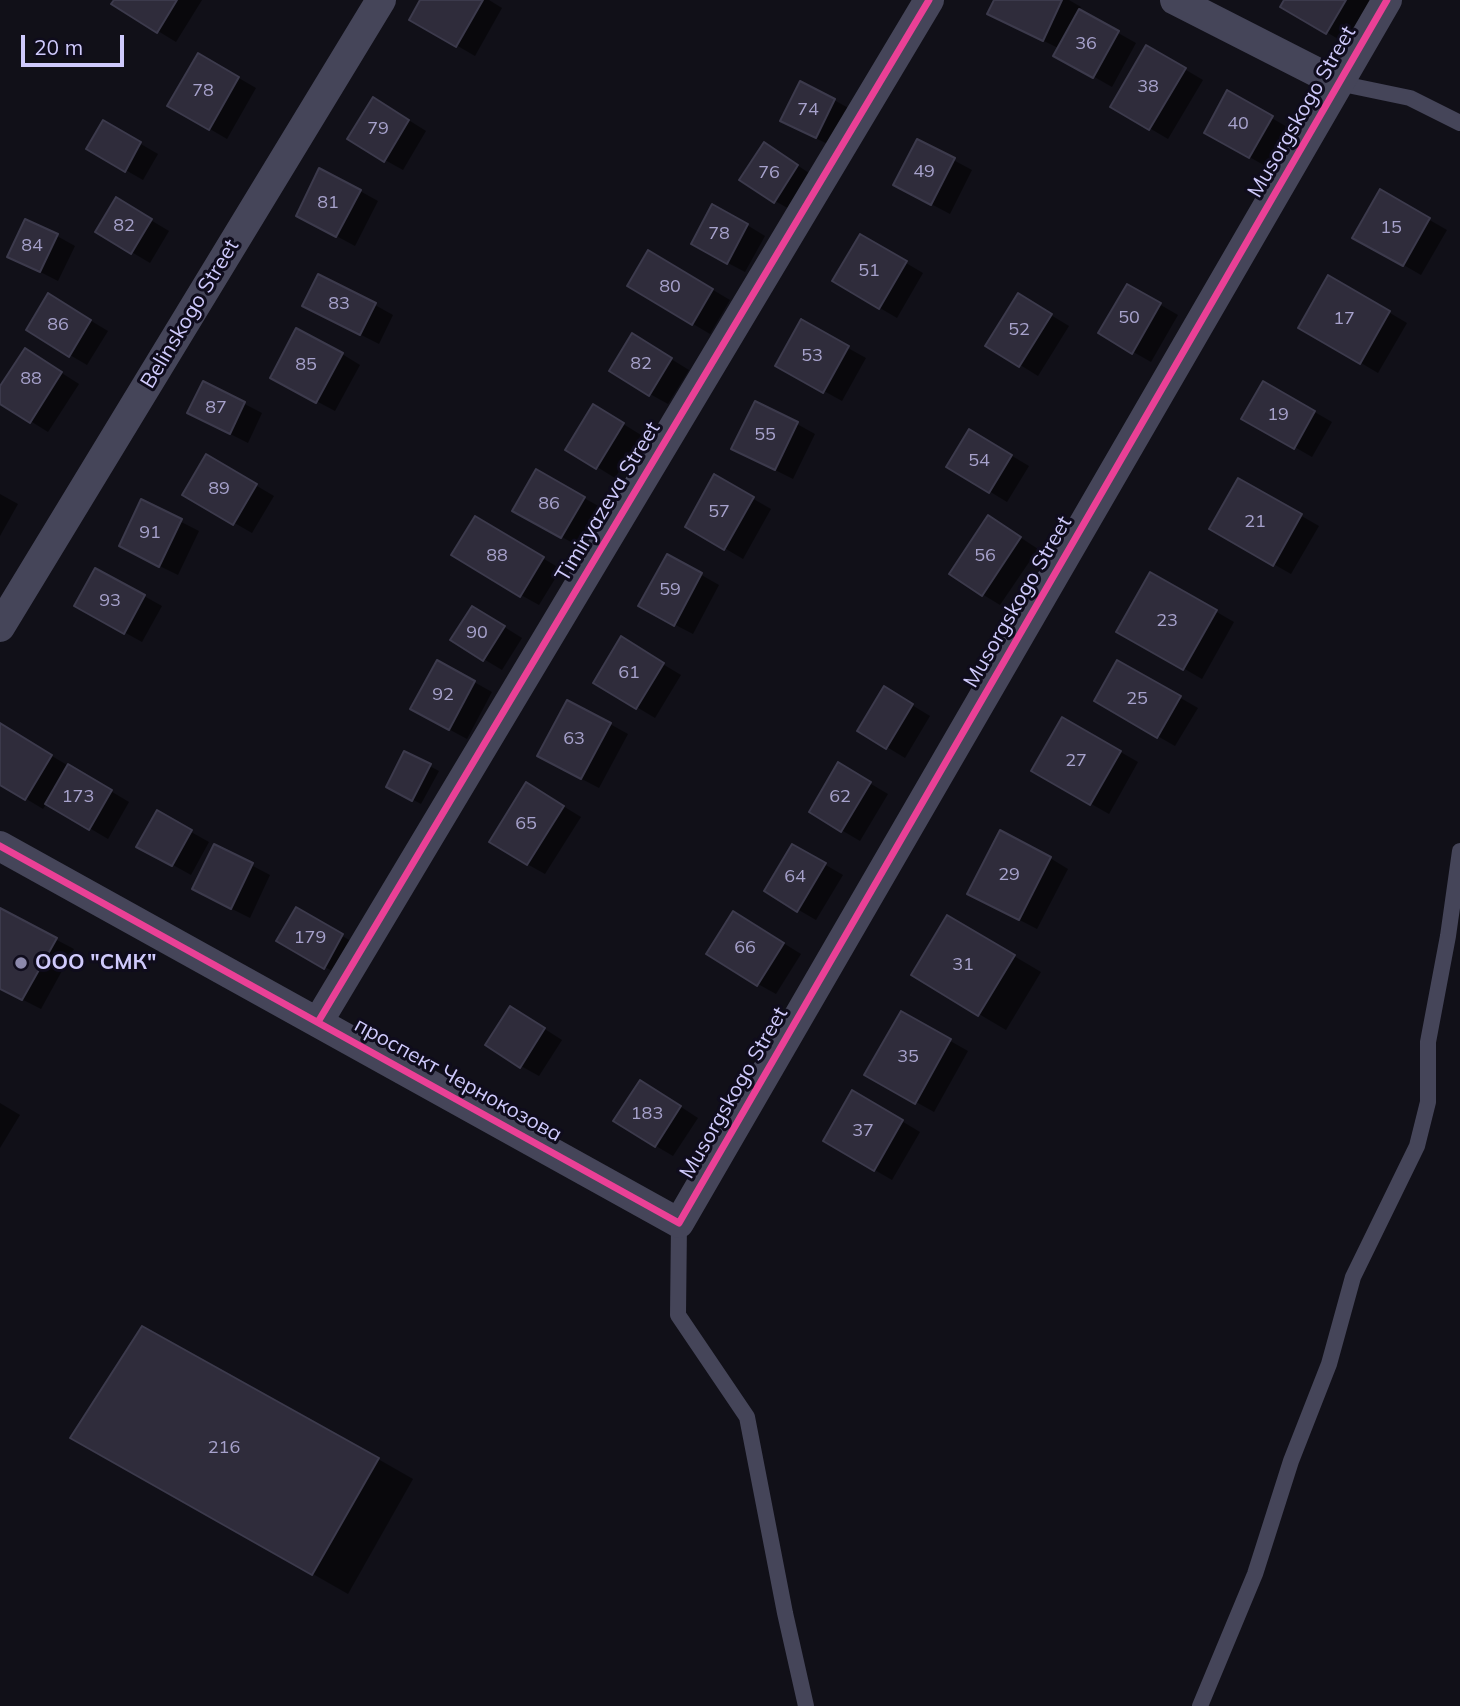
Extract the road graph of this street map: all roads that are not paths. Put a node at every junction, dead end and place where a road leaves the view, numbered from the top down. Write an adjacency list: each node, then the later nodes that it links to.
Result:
1 (381, 0): 7 (street, Belinskogo Street)
2 (929, 0): 10 (street, Timiryazeva Street)
3 (1175, 0): 5 (street)
4 (1387, 0): 5 (street, Musorgskogo Street)
5 (1338, 83): 6 (lane); 11 (street, Musorgskogo Street)
6 (1460, 123)
7 (0, 627)
8 (0, 846): 10 (street, проспект Чернокозова)
9 (1460, 851): 13 (lane)
10 (317, 1022): 11 (street, проспект Чернокозова)
11 (679, 1223): 12 (lane)
12 (806, 1706)
13 (1200, 1706)

